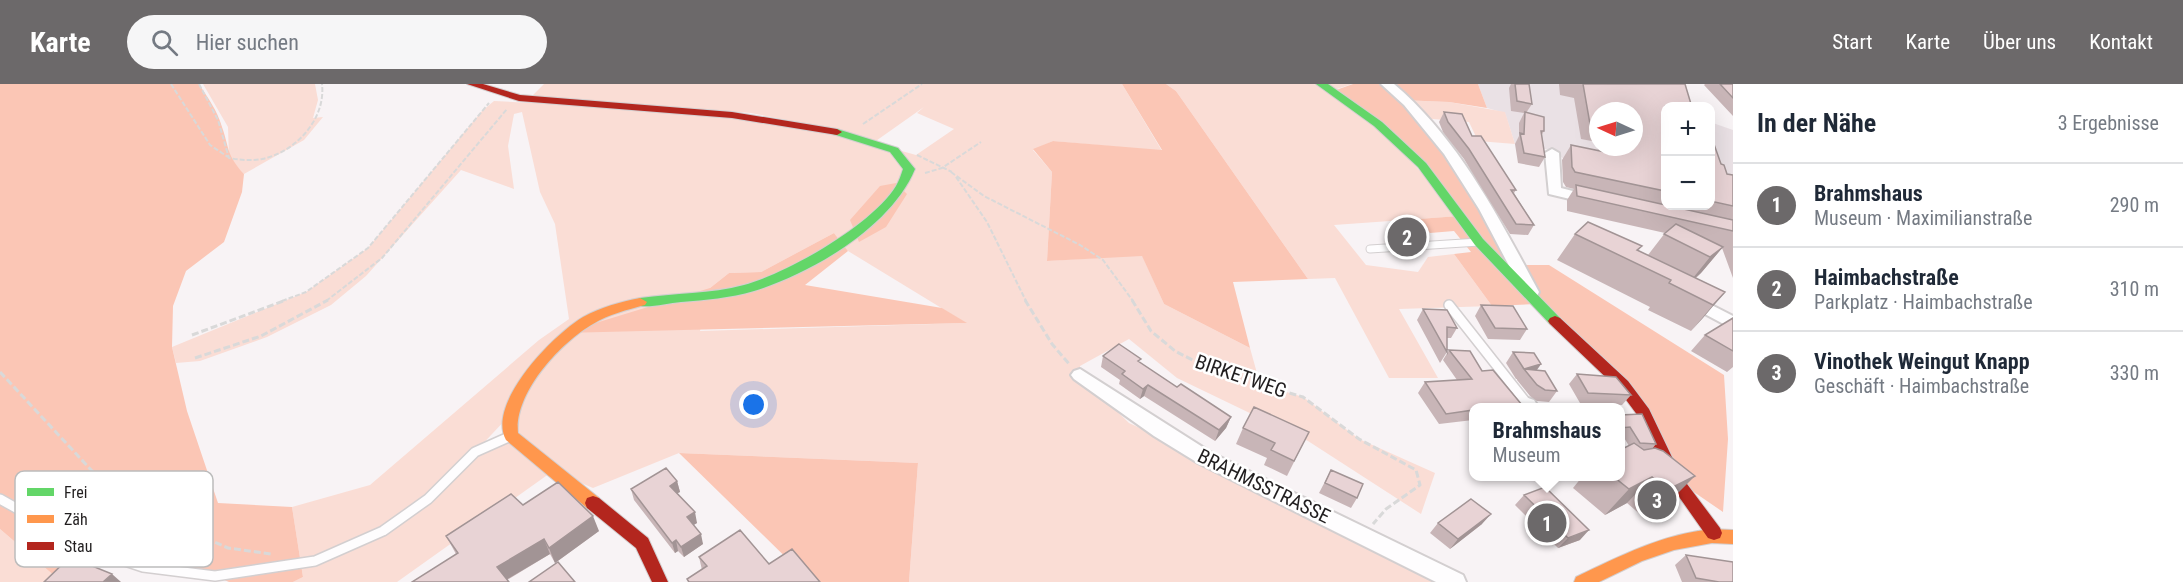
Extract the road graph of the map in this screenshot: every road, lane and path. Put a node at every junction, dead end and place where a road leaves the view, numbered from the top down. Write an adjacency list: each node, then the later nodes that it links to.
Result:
1 (171, 84): 13 (path)
2 (199, 84): 13 (path)
3 (322, 84): 13 (path)
4 (472, 84): 8 (street)
5 (922, 84): 9 (path)
6 (1321, 84): 18 (street)
7 (1387, 84): 21 (street)
8 (516, 98): 9 (street); 24 (path); 25 (path)
9 (846, 135): 11 (street)
10 (981, 142): 14 (path)
11 (902, 153): 14 (path); 16 (street)
12 (1552, 153): 17 (street)
13 (229, 158)
14 (942, 168): 15 (path); 16 (path)
15 (951, 172): 27 (path); 36 (path, BIRKETWEG)
16 (906, 179): 29 (street)
17 (1610, 204)
18 (1479, 242): 19 (lane); 21 (street)
19 (1370, 249)
20 (1674, 291): 23 (street)
21 (1537, 304): 32 (street)
22 (1449, 305): 28 (lane)
23 (1733, 323)
24 (192, 335)
25 (195, 358)
26 (0, 372): 30 (path)
27 (1080, 375): 36 (street, BRAHMSSTRASSE)
28 (1527, 403)
29 (511, 436): 40 (lane); 41 (street)
30 (92, 471)
31 (1653, 472): 32 (street)
32 (1675, 480): 35 (street)
33 (0, 499): 34 (lane)
34 (15, 507)
35 (1714, 533): 37 (street); 43 (street)
36 (1364, 535): 42 (street, BRAHMSSTRASSE)
37 (1733, 537)
38 (213, 541): 39 (path)
39 (282, 556)
40 (143, 567)
41 (660, 582)
42 (1456, 582)
43 (1582, 582)

